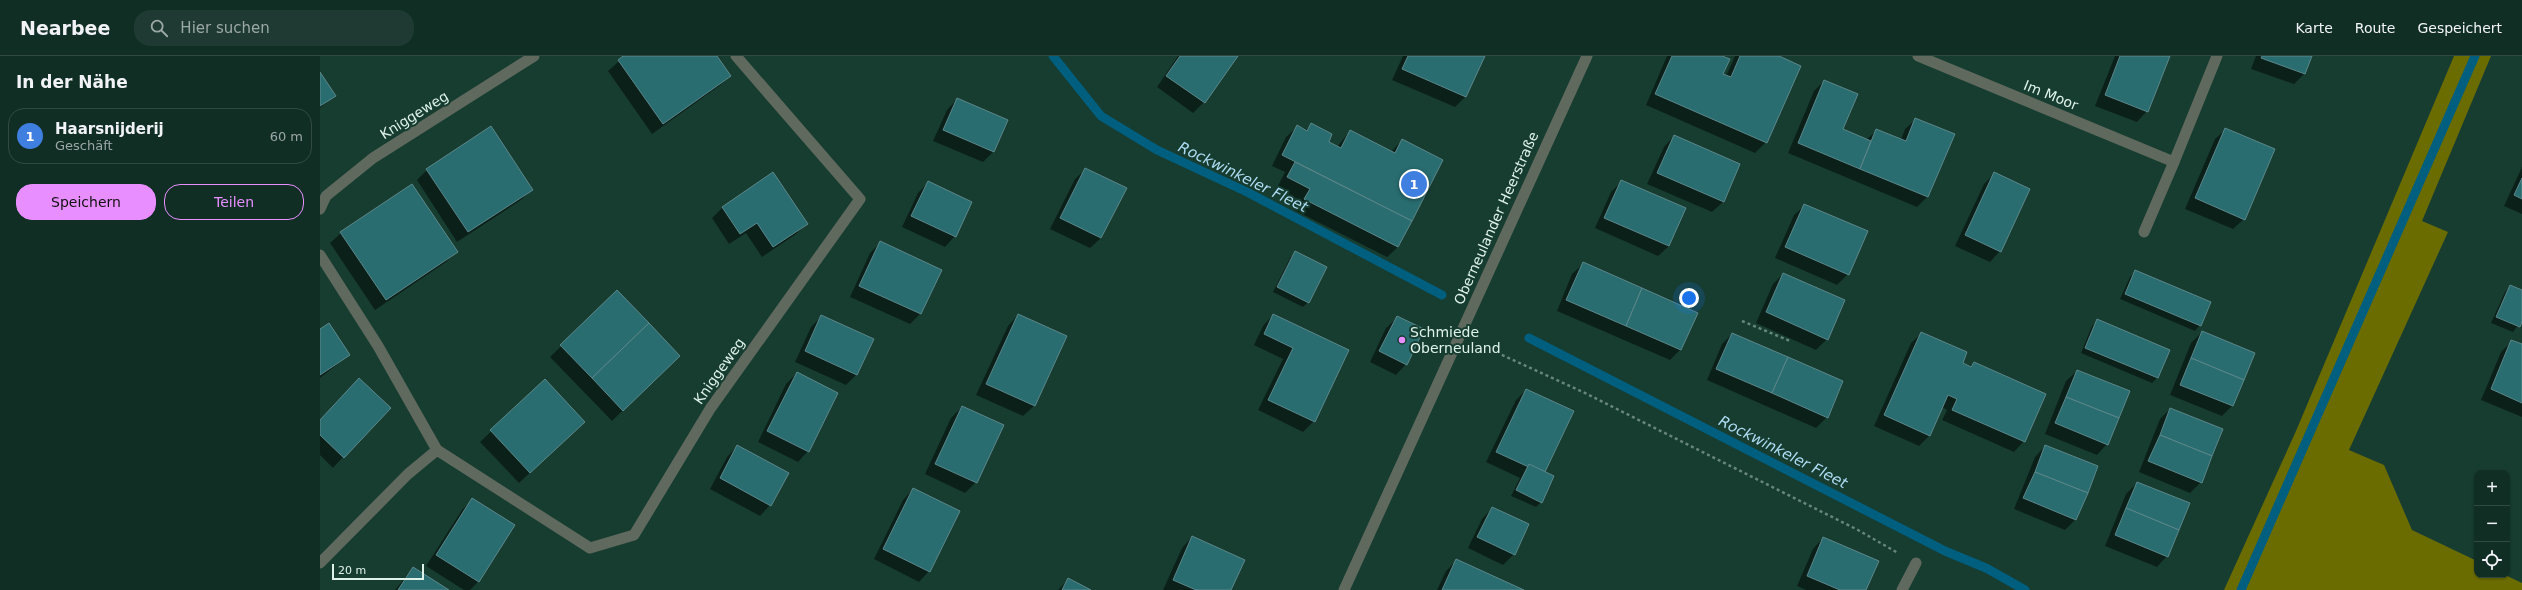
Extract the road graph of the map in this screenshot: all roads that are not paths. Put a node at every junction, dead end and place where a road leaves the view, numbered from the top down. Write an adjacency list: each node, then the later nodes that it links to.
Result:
1 (534, 56): 7 (street, Kniggeweg)
2 (736, 56): 10 (street, Kniggeweg)
3 (1586, 56): 13 (street, Oberneulander Heerstraße)
4 (1918, 56): 6 (street, Im Moor)
5 (2217, 56): 6 (street)
6 (2174, 162): 8 (street)
7 (320, 209)
8 (2144, 232)
9 (320, 255): 10 (street, Kniggeweg)
10 (437, 450): 11 (street)
11 (320, 562)
12 (1916, 563): 14 (street)
13 (1344, 590)
14 (1902, 590)

